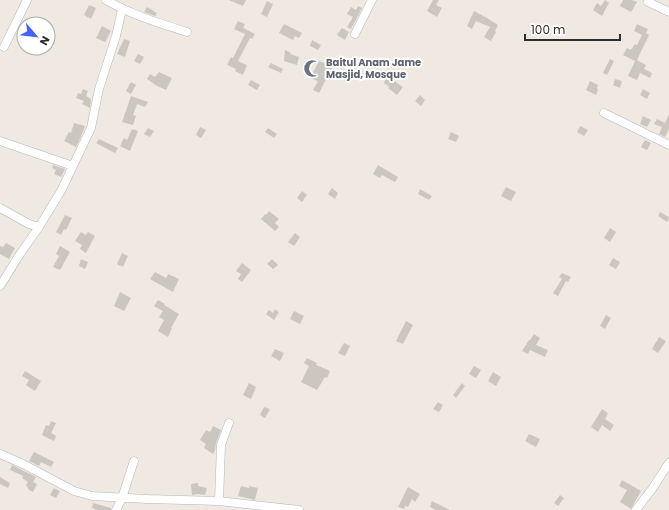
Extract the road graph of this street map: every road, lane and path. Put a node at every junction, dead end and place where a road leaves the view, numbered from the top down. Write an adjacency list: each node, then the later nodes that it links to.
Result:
1 (27, 0): 9 (street)
2 (106, 0): 5 (street)
3 (372, 0): 8 (street)
4 (648, 2): 6 (street)
5 (122, 9): 7 (street); 13 (street)
6 (669, 12)
7 (187, 32)
8 (355, 34)
9 (4, 47)
10 (604, 113): 12 (street)
11 (0, 141): 13 (street)
12 (669, 145)
13 (73, 166): 15 (street)
14 (0, 208): 15 (street)
15 (39, 227): 16 (street)
16 (0, 286)
17 (228, 423): 22 (street)
18 (0, 454): 21 (street)
19 (134, 461): 21 (street)
20 (669, 462): 25 (street)
21 (122, 498): 22 (street); 23 (street)
22 (219, 501): 24 (street)
23 (116, 510)
24 (294, 510)
25 (636, 510)

